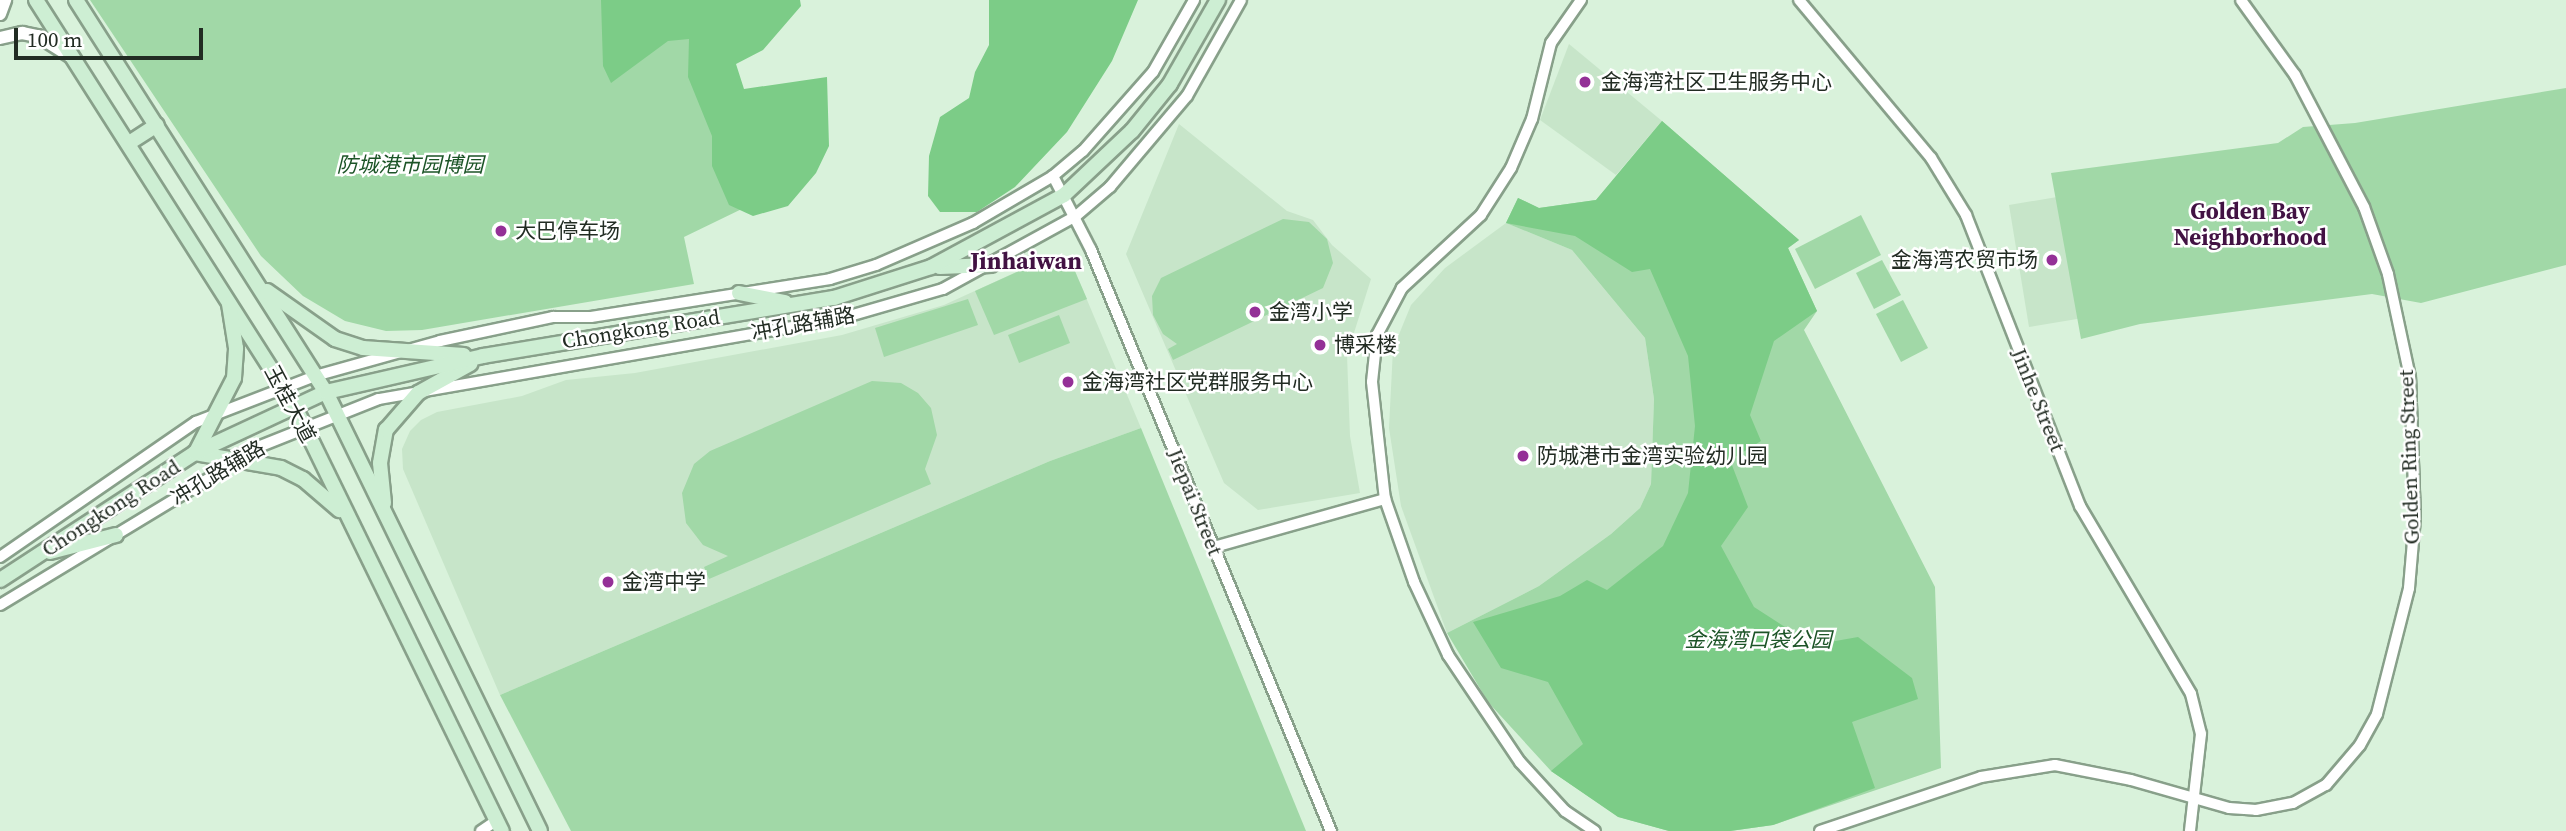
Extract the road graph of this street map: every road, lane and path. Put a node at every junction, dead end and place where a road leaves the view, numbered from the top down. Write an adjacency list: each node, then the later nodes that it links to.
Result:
1 (5, 0): 10 (street)
2 (36, 0): 12 (main road, 玉桂大道)
3 (76, 0): 13 (main road, 玉桂大道)
4 (1194, 0): 15 (street, 冲孔路辅路)
5 (1218, 0): 16 (main road, Chongkong Road)
6 (1241, 0): 17 (street, 冲孔路辅路)
7 (1581, 0): 36 (street)
8 (1800, 0): 45 (street, Jinhe Street)
9 (2241, 0): 45 (street, Golden Ring Street)
10 (0, 14)
11 (0, 38): 12 (street)
12 (73, 57): 14 (main road, 玉桂大道)
13 (157, 125): 14 (main road); 20 (main road, 玉桂大道)
14 (129, 143): 22 (main road, 玉桂大道)
15 (1052, 176): 16 (street, Jiepai Street); 21 (street, 冲孔路辅路)
16 (1064, 195): 17 (street, Jiepai Street); 19 (main road, Chongkong Road)
17 (1076, 216): 18 (street, 冲孔路辅路); 40 (street, Jiepai Street)
18 (991, 265): 19 (main road); 29 (street, 冲孔路辅路)
19 (931, 267): 23 (main road, Chongkong Road)
20 (256, 281): 24 (main road); 26 (main road, 玉桂大道)
21 (739, 293): 23 (main road); 24 (street, 冲孔路辅路)
22 (227, 296): 27 (main road, 玉桂大道); 32 (main road)
23 (796, 304): 25 (main road, Chongkong Road)
24 (401, 352): 25 (main road); 26 (street, 冲孔路辅路)
25 (483, 356): 28 (main road, Chongkong Road); 29 (main road)
26 (315, 376): 27 (street, 冲孔路辅路); 28 (main road, 玉桂大道)
27 (284, 389): 30 (main road, 玉桂大道); 32 (street, 冲孔路辅路)
28 (326, 393): 30 (main road, Chongkong Road); 31 (main road, 玉桂大道)
29 (418, 393): 31 (street, 冲孔路辅路); 38 (main road)
30 (294, 405): 33 (main road, 玉桂大道); 34 (main road, Chongkong Road)
31 (336, 414): 33 (street, 冲孔路辅路); 38 (main road, 玉桂大道)
32 (218, 415): 34 (main road); 42 (street, 冲孔路辅路)
33 (303, 426): 35 (street, 冲孔路辅路); 37 (main road, 玉桂大道)
34 (195, 453): 35 (main road); 41 (main road, Chongkong Road)
35 (234, 460): 37 (main road); 39 (street, 冲孔路辅路)
36 (1385, 499): 40 (street); 50 (street)
37 (345, 515): 46 (main road, 玉桂大道)
38 (386, 516): 48 (main road, 玉桂大道)
39 (116, 535): 41 (main road); 44 (street, 冲孔路辅路)
40 (1214, 547): 49 (street, Jiepai Street)
41 (38, 555): 43 (main road, Chongkong Road)
42 (0, 557)
43 (0, 580)
44 (0, 605)
45 (2196, 798): 51 (street, Golden Ring Street); 52 (street, Jinhe Street)
46 (499, 826): 47 (street)
47 (481, 831)
48 (540, 831)
49 (1331, 831)
50 (1595, 831)
51 (1819, 831)
52 (2190, 831)

